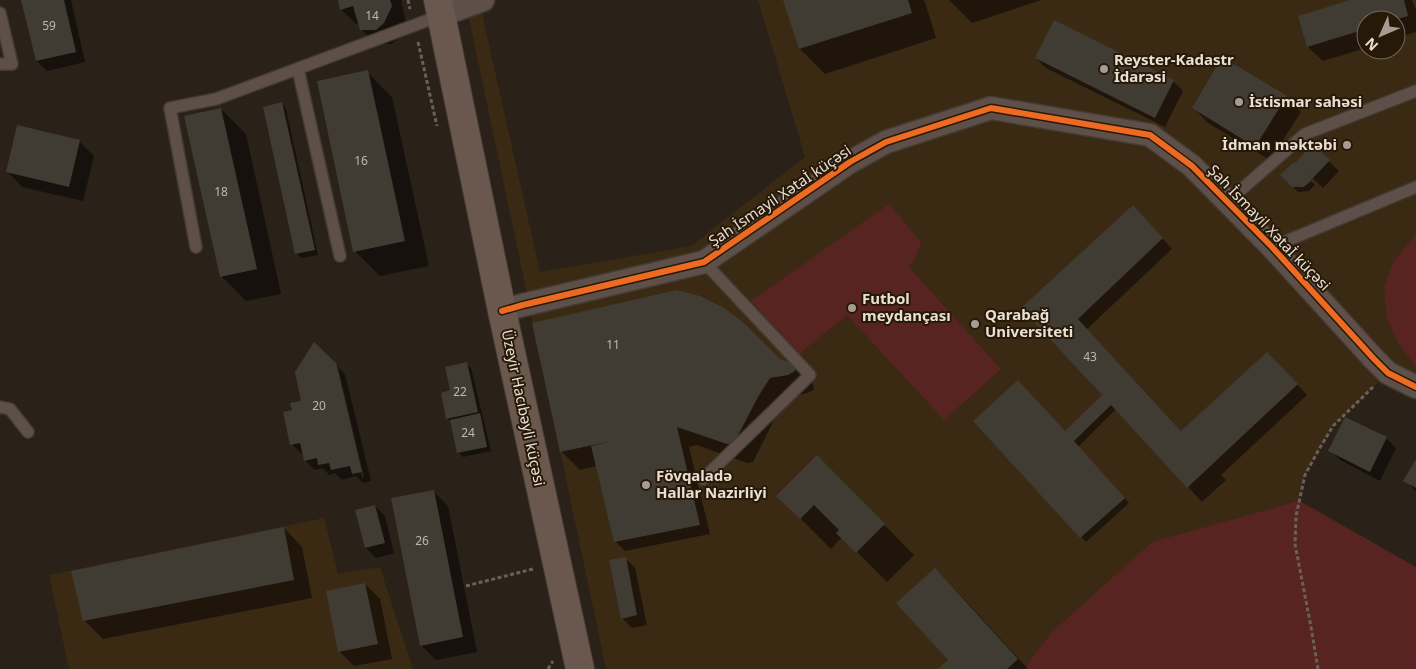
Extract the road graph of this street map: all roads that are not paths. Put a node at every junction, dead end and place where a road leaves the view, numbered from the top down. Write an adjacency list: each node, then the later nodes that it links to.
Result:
1 (483, 0): 2 (street)
2 (440, 8): 5 (lane); 13 (main road, Üzeyir Hacıbəyli küçəsi)
3 (0, 13): 4 (lane)
4 (0, 64)
5 (298, 68): 10 (lane); 11 (lane)
6 (1416, 91): 8 (lane)
7 (1416, 187): 9 (lane)
8 (1227, 202): 9 (street, Şah İsmayil Xətaİ küçəsi); 12 (street, Şah İsmayil Xətaİ küçəsi)
9 (1272, 247): 14 (street, Şah İsmayil Xətaİ küçəsi)
10 (196, 248)
11 (340, 256)
12 (704, 262): 13 (street, Şah İsmayil Xətaİ küçəsi); 17 (lane)
13 (502, 311): 18 (main road, Üzeyir Hacıbəyli küçəsi)
14 (1416, 387)
15 (0, 407): 16 (lane)
16 (28, 432)
17 (703, 479)
18 (580, 669)

